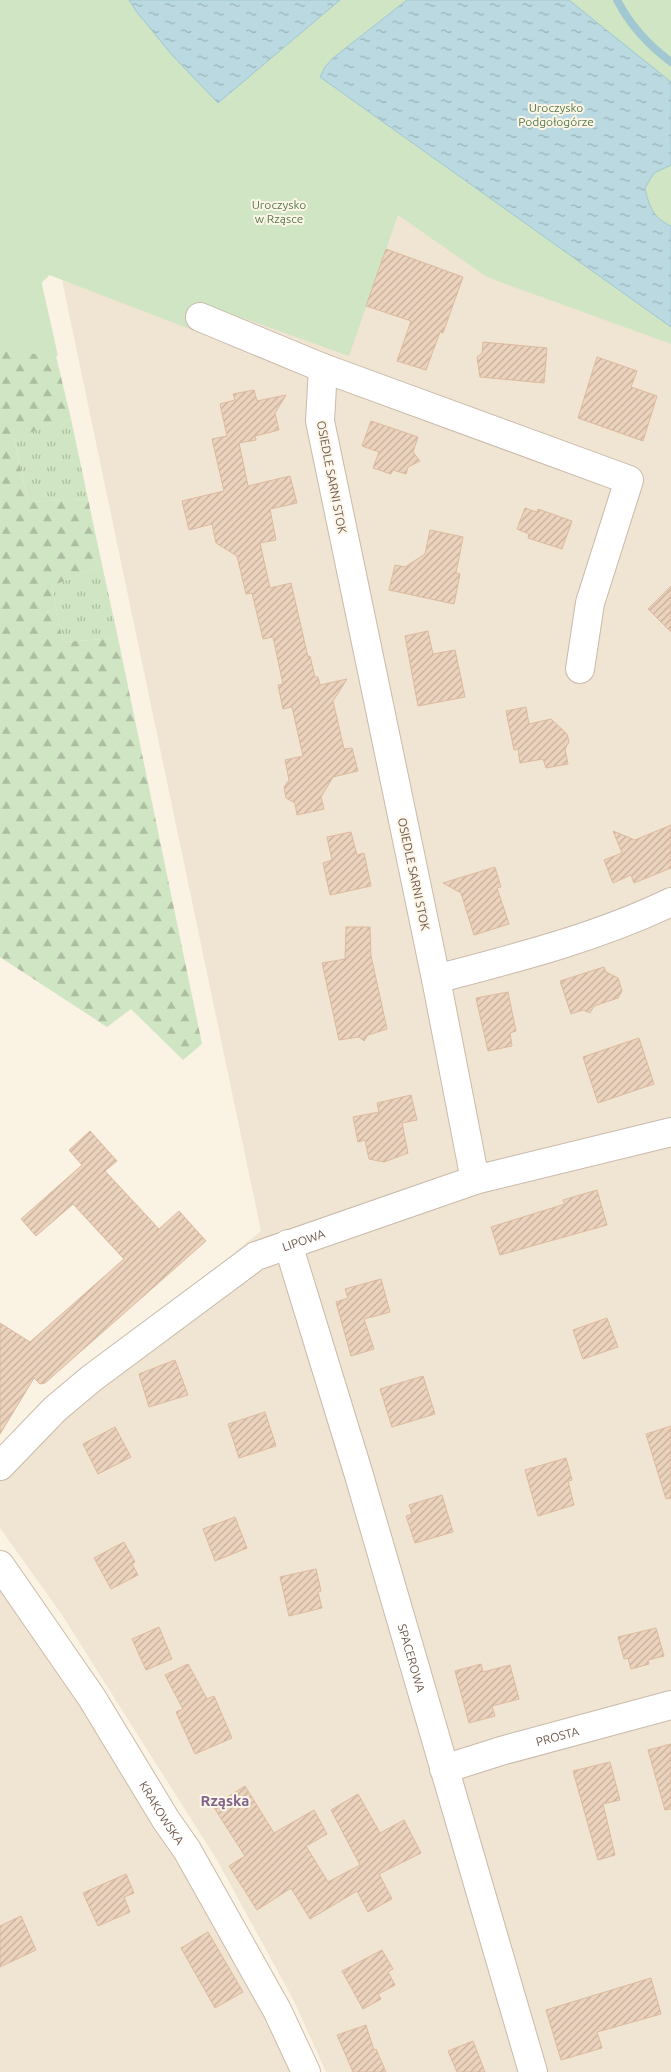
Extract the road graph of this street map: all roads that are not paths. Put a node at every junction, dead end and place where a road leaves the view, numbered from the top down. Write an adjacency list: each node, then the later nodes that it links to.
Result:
1 (200, 317): 2 (street)
2 (323, 368): 3 (street); 5 (street, OSIEDLE SARNI STOK)
3 (580, 669)
4 (671, 902): 5 (street)
5 (436, 979): 7 (street, OSIEDLE SARNI STOK)
6 (671, 1132): 7 (street, LIPOWA)
7 (475, 1180): 8 (street, LIPOWA)
8 (288, 1244): 9 (street, LIPOWA); 12 (street, SPACEROWA)
9 (0, 1466)
10 (0, 1565): 13 (street, KRAKOWSKA)
11 (671, 1705): 12 (street, PROSTA)
12 (444, 1770): 14 (street, SPACEROWA)
13 (306, 2072)
14 (533, 2072)

